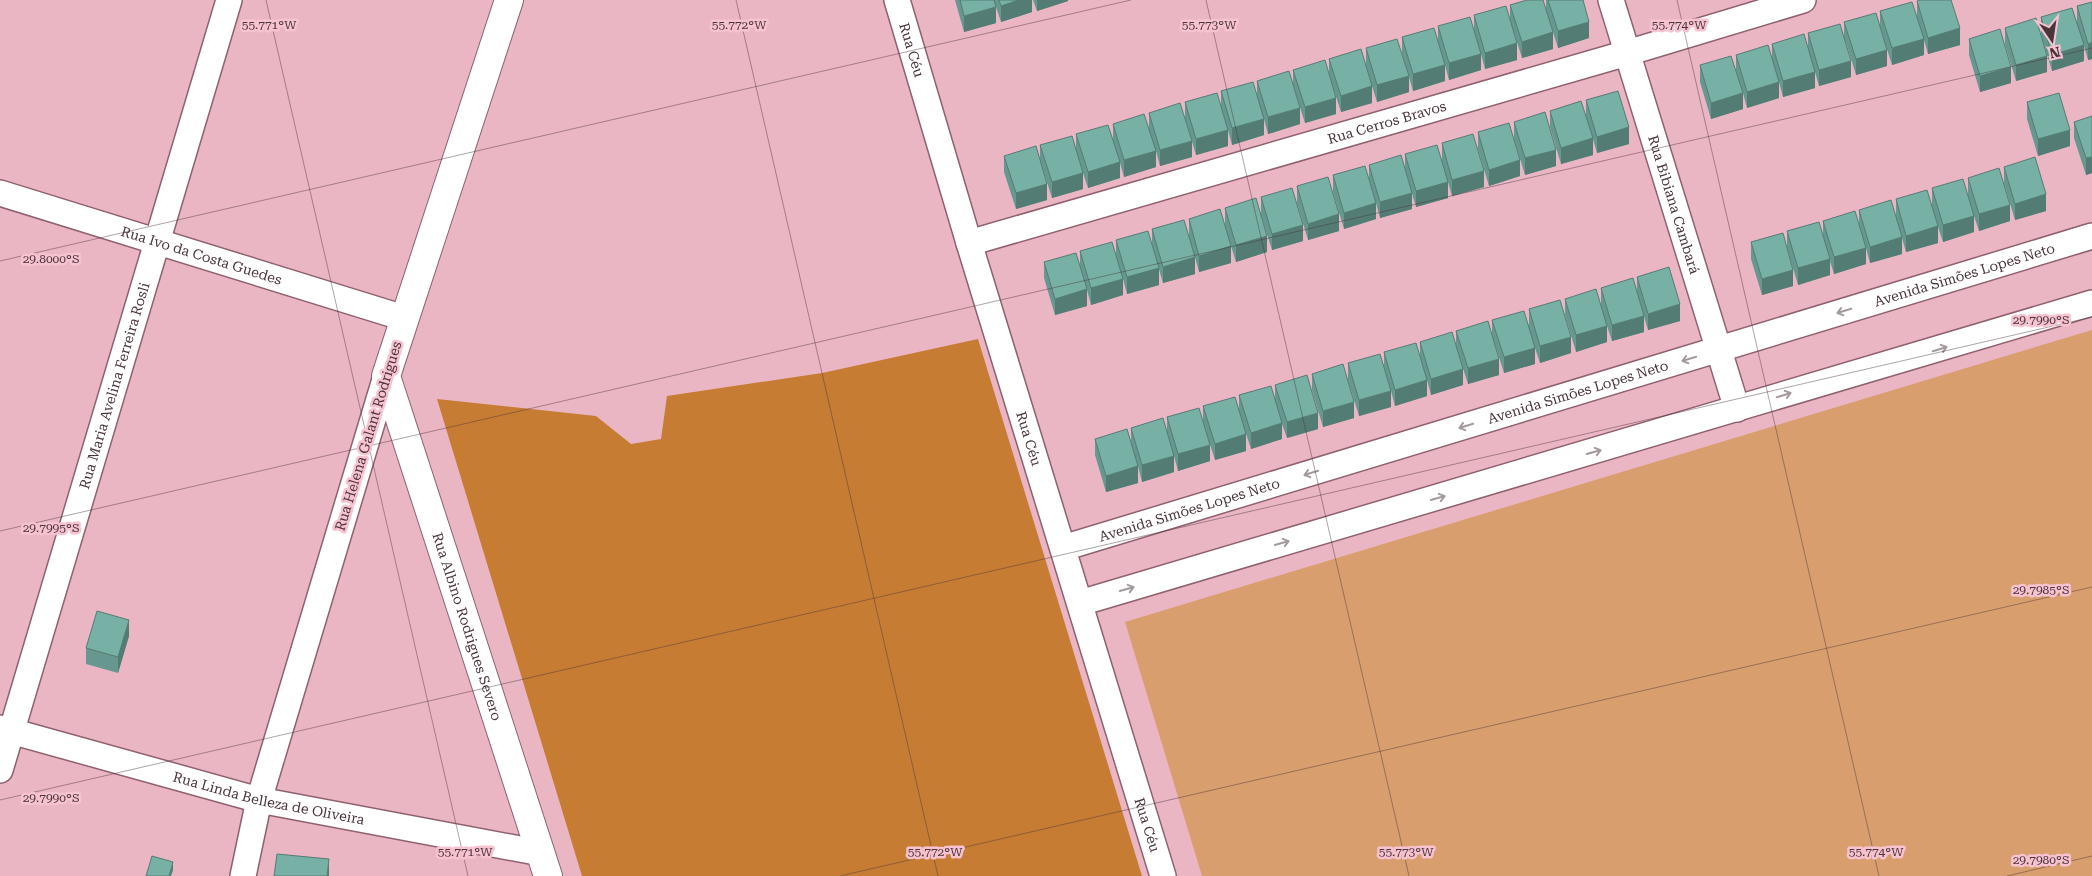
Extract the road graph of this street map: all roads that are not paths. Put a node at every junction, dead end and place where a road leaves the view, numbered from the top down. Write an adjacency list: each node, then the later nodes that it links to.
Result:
1 (230, 0): 9 (street, Rua Maria Avelina Ferreira Rosli)
2 (510, 0): 12 (street, Rua Helena Galant Rodrigues)
3 (897, 0): 10 (street, Rua Céu)
4 (1611, 0): 6 (street, Rua Bibiana Cambará)
5 (1803, 0): 6 (street, Rua Cerros Bravos)
6 (1627, 53): 10 (street, Rua Cerros Bravos); 13 (street, Rua Bibiana Cambará)
7 (0, 194): 9 (street, Rua Ivo da Costa Guedes)
8 (2092, 236): 13 (street, Avenida Simões Lopes Neto, one-way to 13)
9 (158, 242): 12 (street, Rua Ivo da Costa Guedes); 18 (street, Rua Maria Avelina Ferreira Rosli)
10 (969, 243): 16 (street, Rua Céu)
11 (2092, 303): 15 (street, one-way to 11)
12 (404, 318): 14 (street, Rua Helena Galant Rodrigues)
13 (1719, 350): 15 (street, Rua Bibiana Cambará); 16 (street, Avenida Simões Lopes Neto, one-way to 16)
14 (386, 376): 20 (street, Rua Helena Galant Rodrigues); 21 (street, Rua Albino Rodrigues Severo)
15 (1737, 409): 17 (street, one-way to 15)
16 (1063, 548): 17 (street, Rua Céu)
17 (1080, 603): 23 (street, Rua Céu)
18 (5, 730): 19 (street, Rua Maria Avelina Ferreira Rosli); 20 (street, Rua Linda Belleza de Oliveira)
19 (0, 770)
20 (260, 800): 21 (street, Rua Linda Belleza de Oliveira); 22 (street, Rua Helena Galant Rodrigues)
21 (544, 865)
22 (243, 876)
23 (1163, 876)

